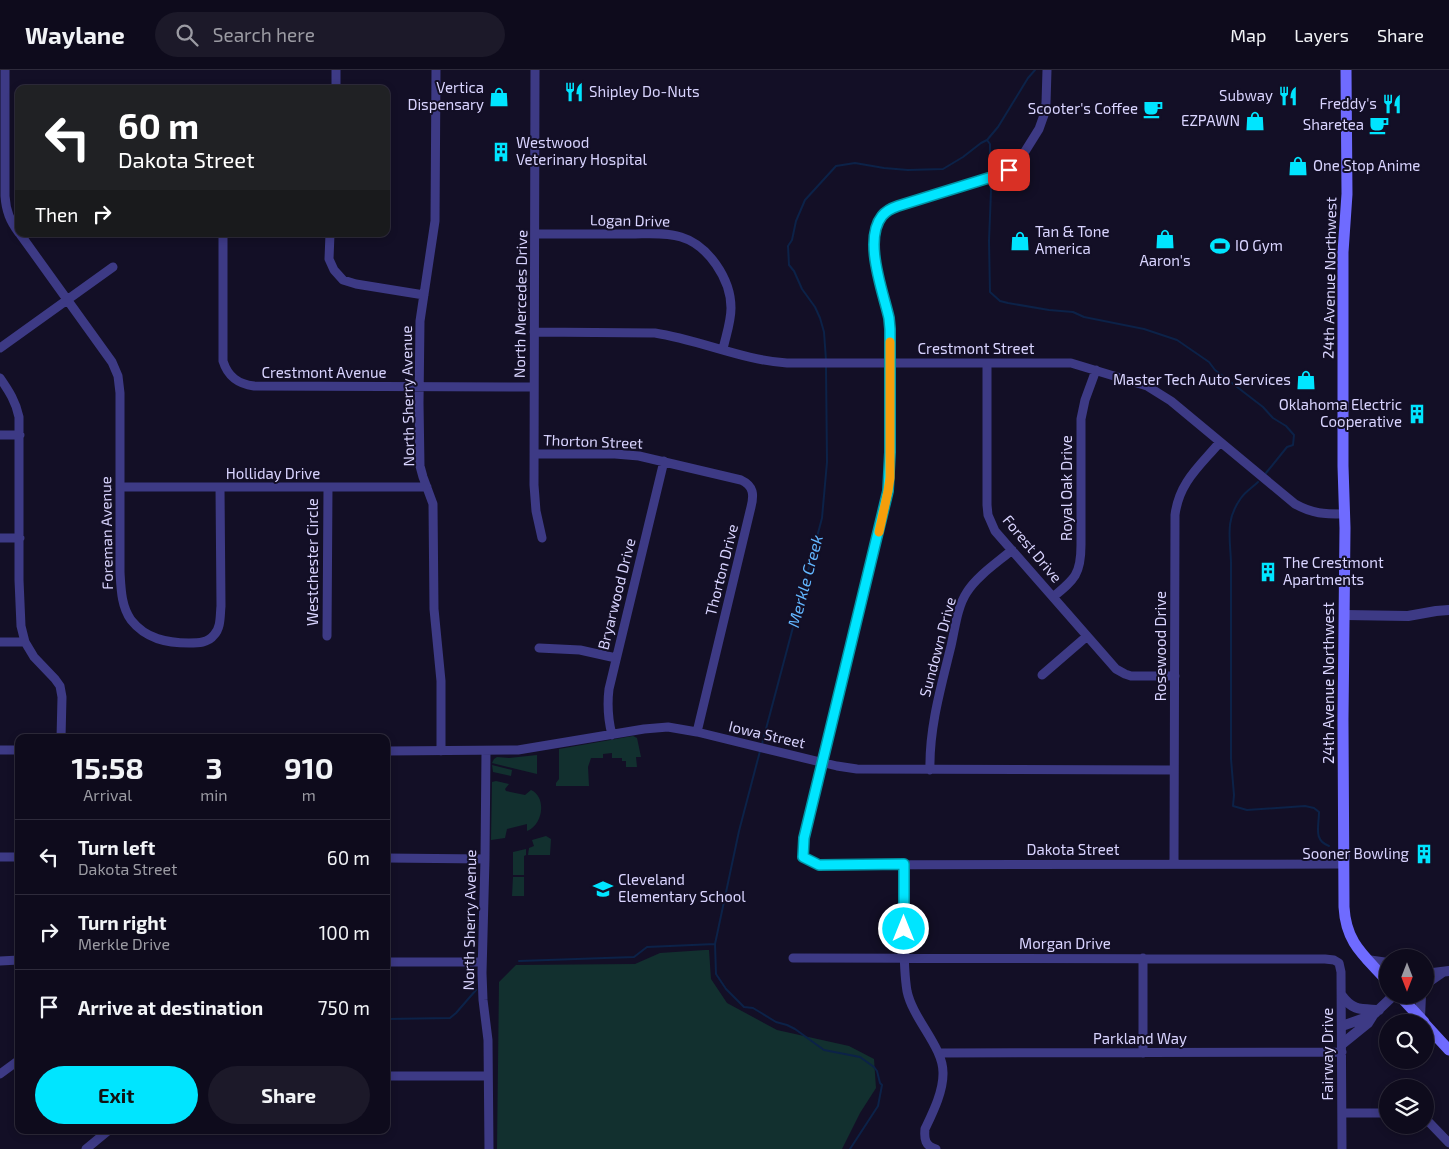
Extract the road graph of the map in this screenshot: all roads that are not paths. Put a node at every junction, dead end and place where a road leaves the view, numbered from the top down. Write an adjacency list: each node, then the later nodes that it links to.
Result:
1 (5, 70): 8 (street, Foreman Avenue)
2 (336, 70): 7 (street)
3 (436, 70): 14 (street, North Sherry Avenue)
4 (535, 70): 9 (street, North Mercedes Drive)
5 (1047, 70): 19 (street)
6 (1346, 70): 35 (main road, 24th Avenue Northwest)
7 (336, 85)
8 (15, 227)
9 (535, 234): 16 (street, North Mercedes Drive); 18 (street, Logan Drive)
10 (22, 237): 15 (street, Foreman Avenue)
11 (223, 237): 24 (street, Crestmont Avenue)
12 (330, 237): 14 (street)
13 (113, 267): 15 (street)
14 (424, 295): 24 (street, North Sherry Avenue)
15 (67, 300): 17 (street); 31 (street, Foreman Avenue)
16 (534, 332): 18 (street, Crestmont Street); 23 (street, North Mercedes Drive)
17 (0, 348)
18 (722, 349): 19 (street, Crestmont Street)
19 (890, 363): 20 (street, Crestmont Street); 59 (street)
20 (987, 363): 21 (street, Crestmont Street); 39 (street, Forest Drive)
21 (1096, 370): 27 (street, Crestmont Street); 40 (street, Royal Oak Drive)
22 (0, 378): 26 (street)
23 (533, 386): 24 (street, Crestmont Avenue); 28 (street, North Mercedes Drive)
24 (419, 387): 34 (street, North Sherry Avenue)
25 (0, 435): 26 (street)
26 (20, 435): 37 (street)
27 (1220, 442): 35 (street, Crestmont Street); 50 (street, Rosewood Drive)
28 (534, 454): 29 (street, Thorton Street); 38 (street, North Mercedes Drive)
29 (664, 461): 30 (street, Thorton Street); 48 (street, Bryarwood Drive)
30 (680, 466): 51 (street, Thorton Drive)
31 (120, 487): 32 (street, Holliday Drive); 32 (street, Foreman Avenue)
32 (220, 488): 33 (street, Holliday Drive)
33 (328, 488): 34 (street, Holliday Drive); 43 (street, Westchester Circle)
34 (427, 488): 57 (street, North Sherry Avenue)
35 (1344, 514): 42 (main road, 24th Avenue Northwest)
36 (0, 538): 37 (street)
37 (20, 538): 46 (street)
38 (542, 538)
39 (1012, 550): 40 (street, Forest Drive); 60 (street, Sundown Drive)
40 (1053, 597): 44 (street, Forest Drive)
41 (1449, 610): 42 (street)
42 (1344, 615): 68 (main road, 24th Avenue Northwest)
43 (327, 636)
44 (1086, 637): 49 (street); 50 (street, Forest Drive)
45 (0, 642): 46 (street)
46 (25, 642): 52 (street)
47 (539, 648): 48 (street)
48 (616, 658): 53 (street, Bryarwood Drive)
49 (1042, 675)
50 (1175, 676): 61 (street, Rosewood Drive)
51 (697, 732): 53 (street, Iowa Street); 59 (street, Iowa Street)
52 (61, 734)
53 (612, 735): 58 (street, Iowa Street)
54 (0, 750): 55 (street)
55 (15, 750)
56 (390, 751): 57 (street, Iowa Street)
57 (441, 751): 58 (street, Iowa Street)
58 (486, 751): 65 (street, North Sherry Avenue)
59 (823, 763): 60 (street, Iowa Street); 66 (street, Dakota Street)
60 (930, 770): 61 (street, Iowa Street)
61 (1174, 770): 67 (street, Rosewood Drive)
62 (0, 857): 63 (street)
63 (15, 857)
64 (390, 858): 65 (street)
65 (485, 859): 77 (street, North Sherry Avenue)
66 (904, 864): 67 (street, Dakota Street); 70 (street)
67 (1174, 864): 68 (street, Dakota Street)
68 (1344, 864): 73 (main road, 24th Avenue Northwest)
69 (793, 958): 70 (street, Morgan Drive)
70 (904, 958): 71 (street, Morgan Drive); 92 (street)
71 (1143, 958): 75 (street, Morgan Drive); 91 (street)
72 (15, 960): 74 (street)
73 (1367, 960): 78 (street); 80 (main road, 24th Avenue Northwest)
74 (0, 961)
75 (1336, 961): 82 (street, Fairway Drive)
76 (390, 962): 77 (street)
77 (482, 962): 96 (street, North Sherry Avenue)
78 (1379, 962)
79 (1446, 971): 81 (street)
80 (1379, 973)
81 (1434, 978)
82 (1342, 996): 85 (street); 87 (street, Fairway Drive)
83 (1384, 1004): 85 (street)
84 (1407, 1004): 86 (main road)
85 (1376, 1012): 87 (street); 89 (street)
86 (1417, 1014)
87 (1342, 1026): 89 (street, Fairway Drive)
88 (1434, 1033): 90 (main road)
89 (1342, 1048): 91 (street, Parkland Way); 97 (street, Fairway Drive)
90 (1449, 1050)
91 (1143, 1053): 92 (street, Parkland Way)
92 (939, 1054): 104 (street)
93 (15, 1063): 94 (street)
94 (0, 1074)
95 (390, 1076): 96 (street)
96 (488, 1076): 103 (street, North Sherry Avenue)
97 (1343, 1113): 98 (street); 105 (street, Fairway Drive)
98 (1379, 1113)
99 (1434, 1127): 101 (street)
100 (104, 1134): 102 (street)
101 (1449, 1143)
102 (86, 1149)
103 (489, 1149)
104 (936, 1149)
105 (1342, 1149)

